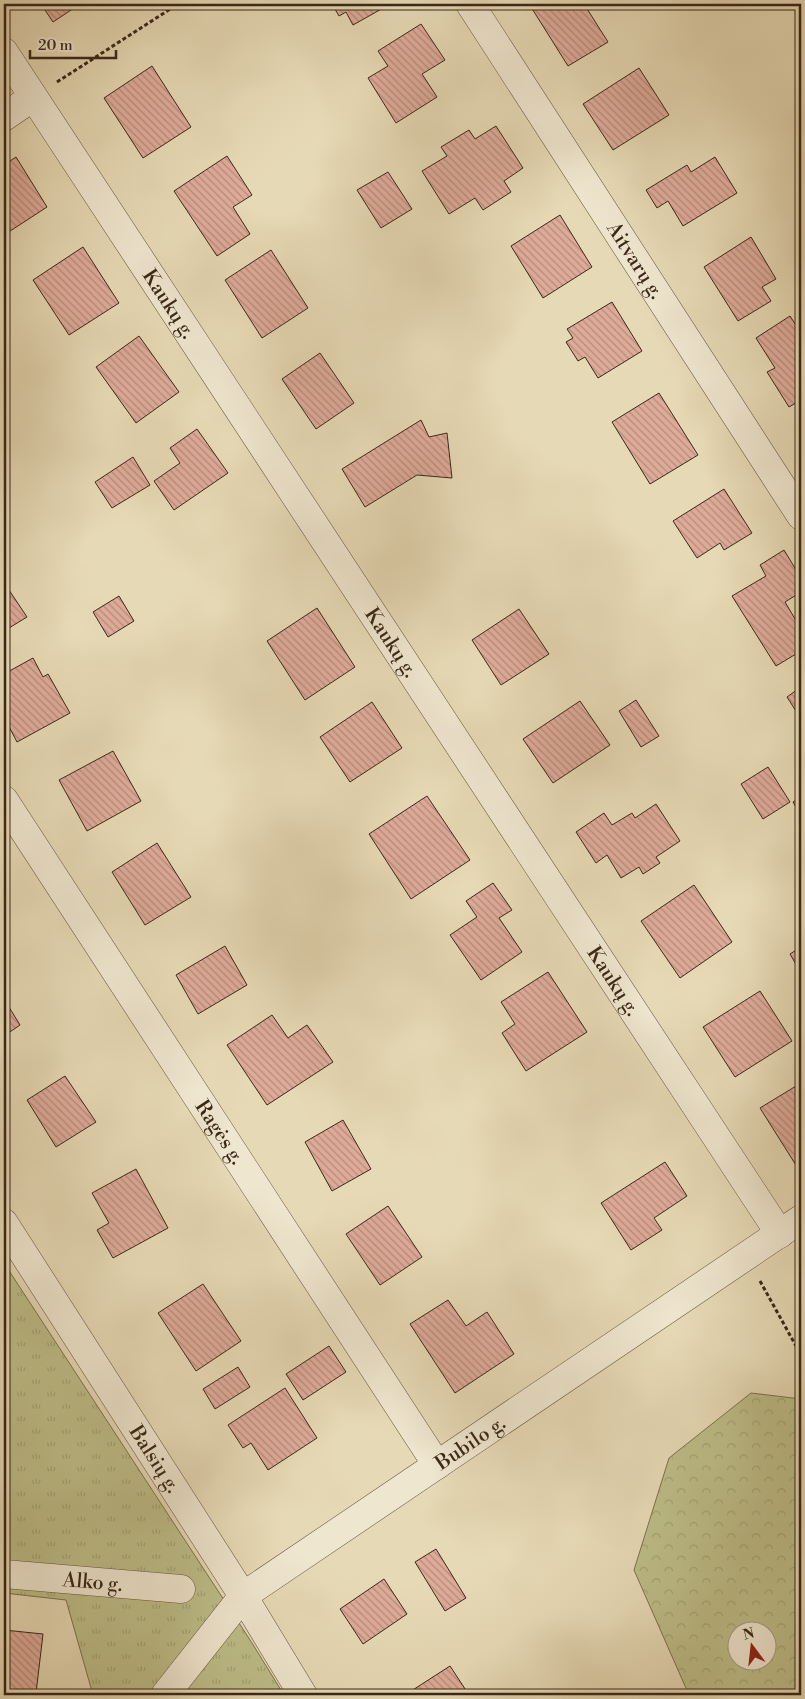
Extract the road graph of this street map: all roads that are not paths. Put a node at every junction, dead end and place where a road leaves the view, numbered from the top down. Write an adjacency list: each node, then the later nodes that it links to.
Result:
1 (470, 4): 5 (street, Aitvarų g.)
2 (4, 52): 3 (street, Kaukų g.)
3 (33, 97): 4 (street); 8 (street, Kaukų g.)
4 (4, 116)
5 (801, 516)
6 (4, 800): 9 (street, Ragės g.)
7 (4, 1223): 12 (street, Balsių g.)
8 (790, 1227): 9 (street, Bubilo g.)
9 (436, 1465): 12 (street, Bubilo g.)
10 (4, 1574): 11 (street, Alko g.)
11 (181, 1589)
12 (243, 1596): 13 (street, Bubilo g.); 14 (street, Balsių g.)
13 (165, 1695)
14 (303, 1695)

